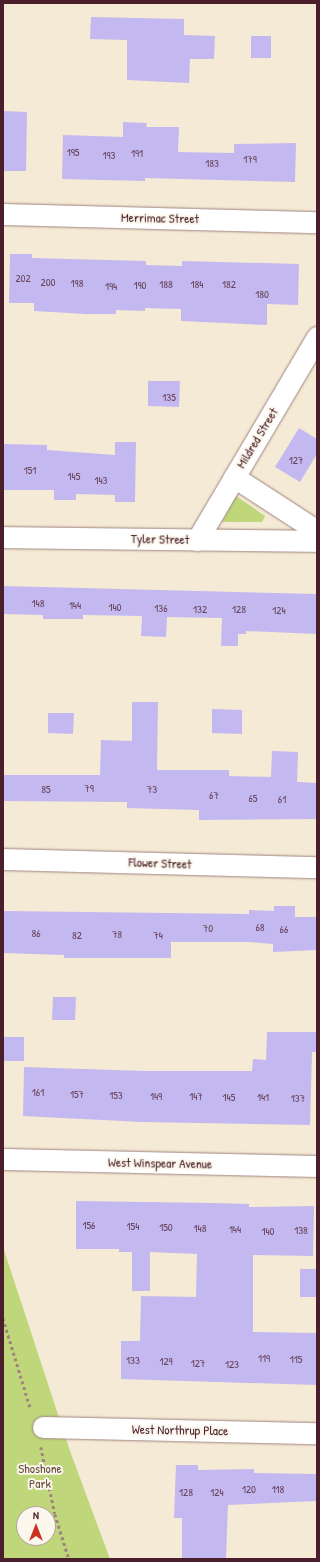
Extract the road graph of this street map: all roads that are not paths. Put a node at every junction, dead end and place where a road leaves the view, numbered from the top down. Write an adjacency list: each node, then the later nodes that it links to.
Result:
1 (3, 214): 2 (street, Merrimac Street)
2 (317, 222)
3 (317, 337): 4 (street, Mildred Street)
4 (234, 477): 5 (street); 7 (street, Mildred Street)
5 (317, 531)
6 (3, 537): 7 (street, Tyler Street)
7 (197, 540): 8 (street, Tyler Street)
8 (317, 541)
9 (3, 859): 10 (street, Flower Street)
10 (317, 867)
11 (3, 1159): 12 (street, West Winspear Avenue)
12 (317, 1166)
13 (43, 1427): 14 (street, West Northrup Place)
14 (317, 1433)

